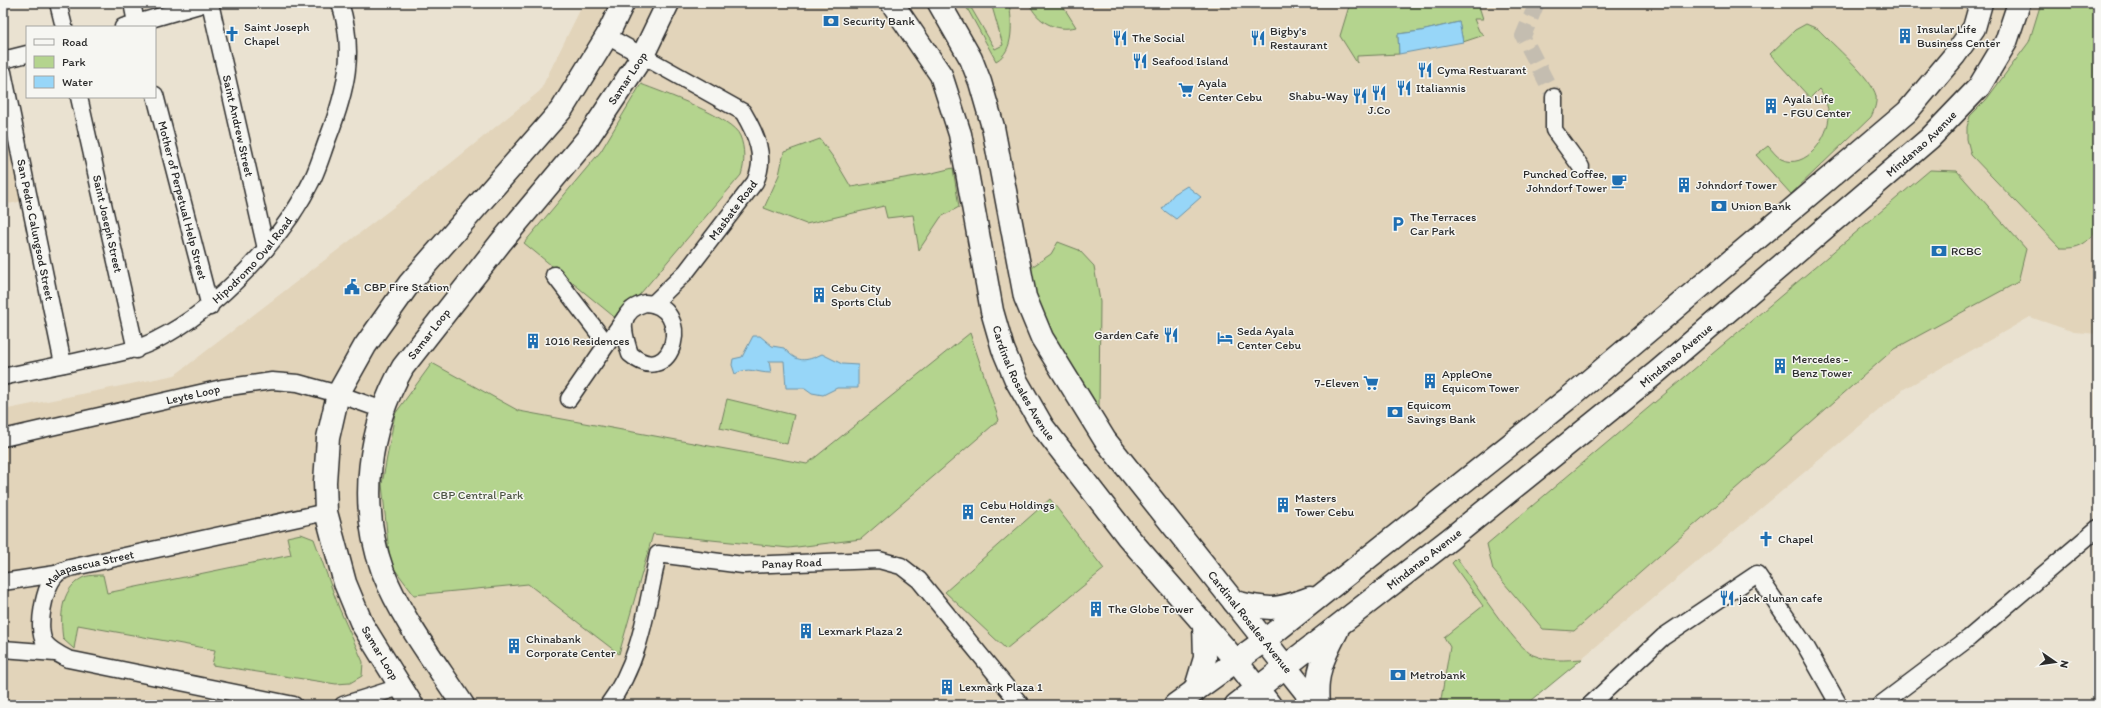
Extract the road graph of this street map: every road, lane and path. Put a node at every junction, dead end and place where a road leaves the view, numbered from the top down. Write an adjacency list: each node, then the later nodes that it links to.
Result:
1 (58, 3): 12 (street)
2 (132, 3): 13 (street)
3 (206, 3): 13 (street)
4 (210, 3): 23 (street, Saint Andrew Street)
5 (340, 3): 23 (street, Hipodromo Oval Road)
6 (624, 3): 14 (street, Samar Loop)
7 (668, 3): 16 (street, Samar Loop)
8 (892, 3): 42 (street, Cardinal Rosales Avenue)
9 (939, 3): 41 (street, Cardinal Rosales Avenue)
10 (1982, 3): 40 (street)
11 (2019, 3): 43 (street, Mindanao Avenue)
12 (64, 26)
13 (132, 26)
14 (607, 36): 16 (street, Masbate Road); 32 (street, Samar Loop)
15 (26, 54): 17 (street)
16 (643, 55): 25 (street, Masbate Road); 34 (street, Samar Loop)
17 (3, 60)
18 (3, 72): 30 (street, San Pedro Calungsod Street)
19 (1554, 97): 22 (street)
20 (79, 98): 29 (street, Saint Joseph Street)
21 (156, 98): 26 (street, Mother of Perpetual Help Street)
22 (1581, 167)
23 (266, 249): 26 (street, Hipodromo Oval Road)
24 (554, 275): 28 (street)
25 (653, 304): 27 (street); 27 (street)
26 (210, 307): 29 (street, Hipodromo Oval Road)
27 (625, 318): 28 (street)
28 (606, 343): 33 (street)
29 (136, 350): 30 (street, Hipodromo Oval Road)
30 (63, 364): 31 (street, Hipodromo Oval Road)
31 (3, 377)
32 (338, 394): 34 (street, Leyte Loop); 35 (street, Leyte Loop); 36 (street, Samar Loop)
33 (569, 399)
34 (383, 410): 55 (street, Samar Loop)
35 (3, 438)
36 (326, 512): 38 (street, Malapascua Street); 49 (street, Samar Loop)
37 (2098, 528): 63 (street)
38 (56, 574): 39 (street); 46 (street, Malapascua Street)
39 (3, 582)
40 (1323, 594): 41 (street); 44 (street)
41 (1234, 602): 44 (street, Cardinal Rosales Avenue)
42 (1204, 624): 47 (street, Cardinal Rosales Avenue); 50 (street)
43 (1340, 624): 48 (street, Mindanao Avenue); 60 (street)
44 (1265, 640): 47 (street); 48 (street, Cardinal Rosales Avenue)
45 (3, 649): 46 (street)
46 (56, 653): 52 (street, Malapascua Street)
47 (1236, 661): 50 (street); 51 (street, Cardinal Rosales Avenue)
48 (1287, 666): 51 (street); 60 (street, Cardinal Rosales Avenue)
49 (400, 687): 53 (street); 54 (street, Samar Loop)
50 (1195, 691): 58 (street)
51 (1264, 697): 59 (street)
52 (294, 705)
53 (343, 705)
54 (412, 705)
55 (463, 705)
56 (608, 705): 57 (street, Panay Road)
57 (1021, 705)
58 (1175, 705)
59 (1236, 705)
60 (1317, 705)
61 (1590, 705): 62 (street)
62 (1839, 705)
63 (1880, 705)

